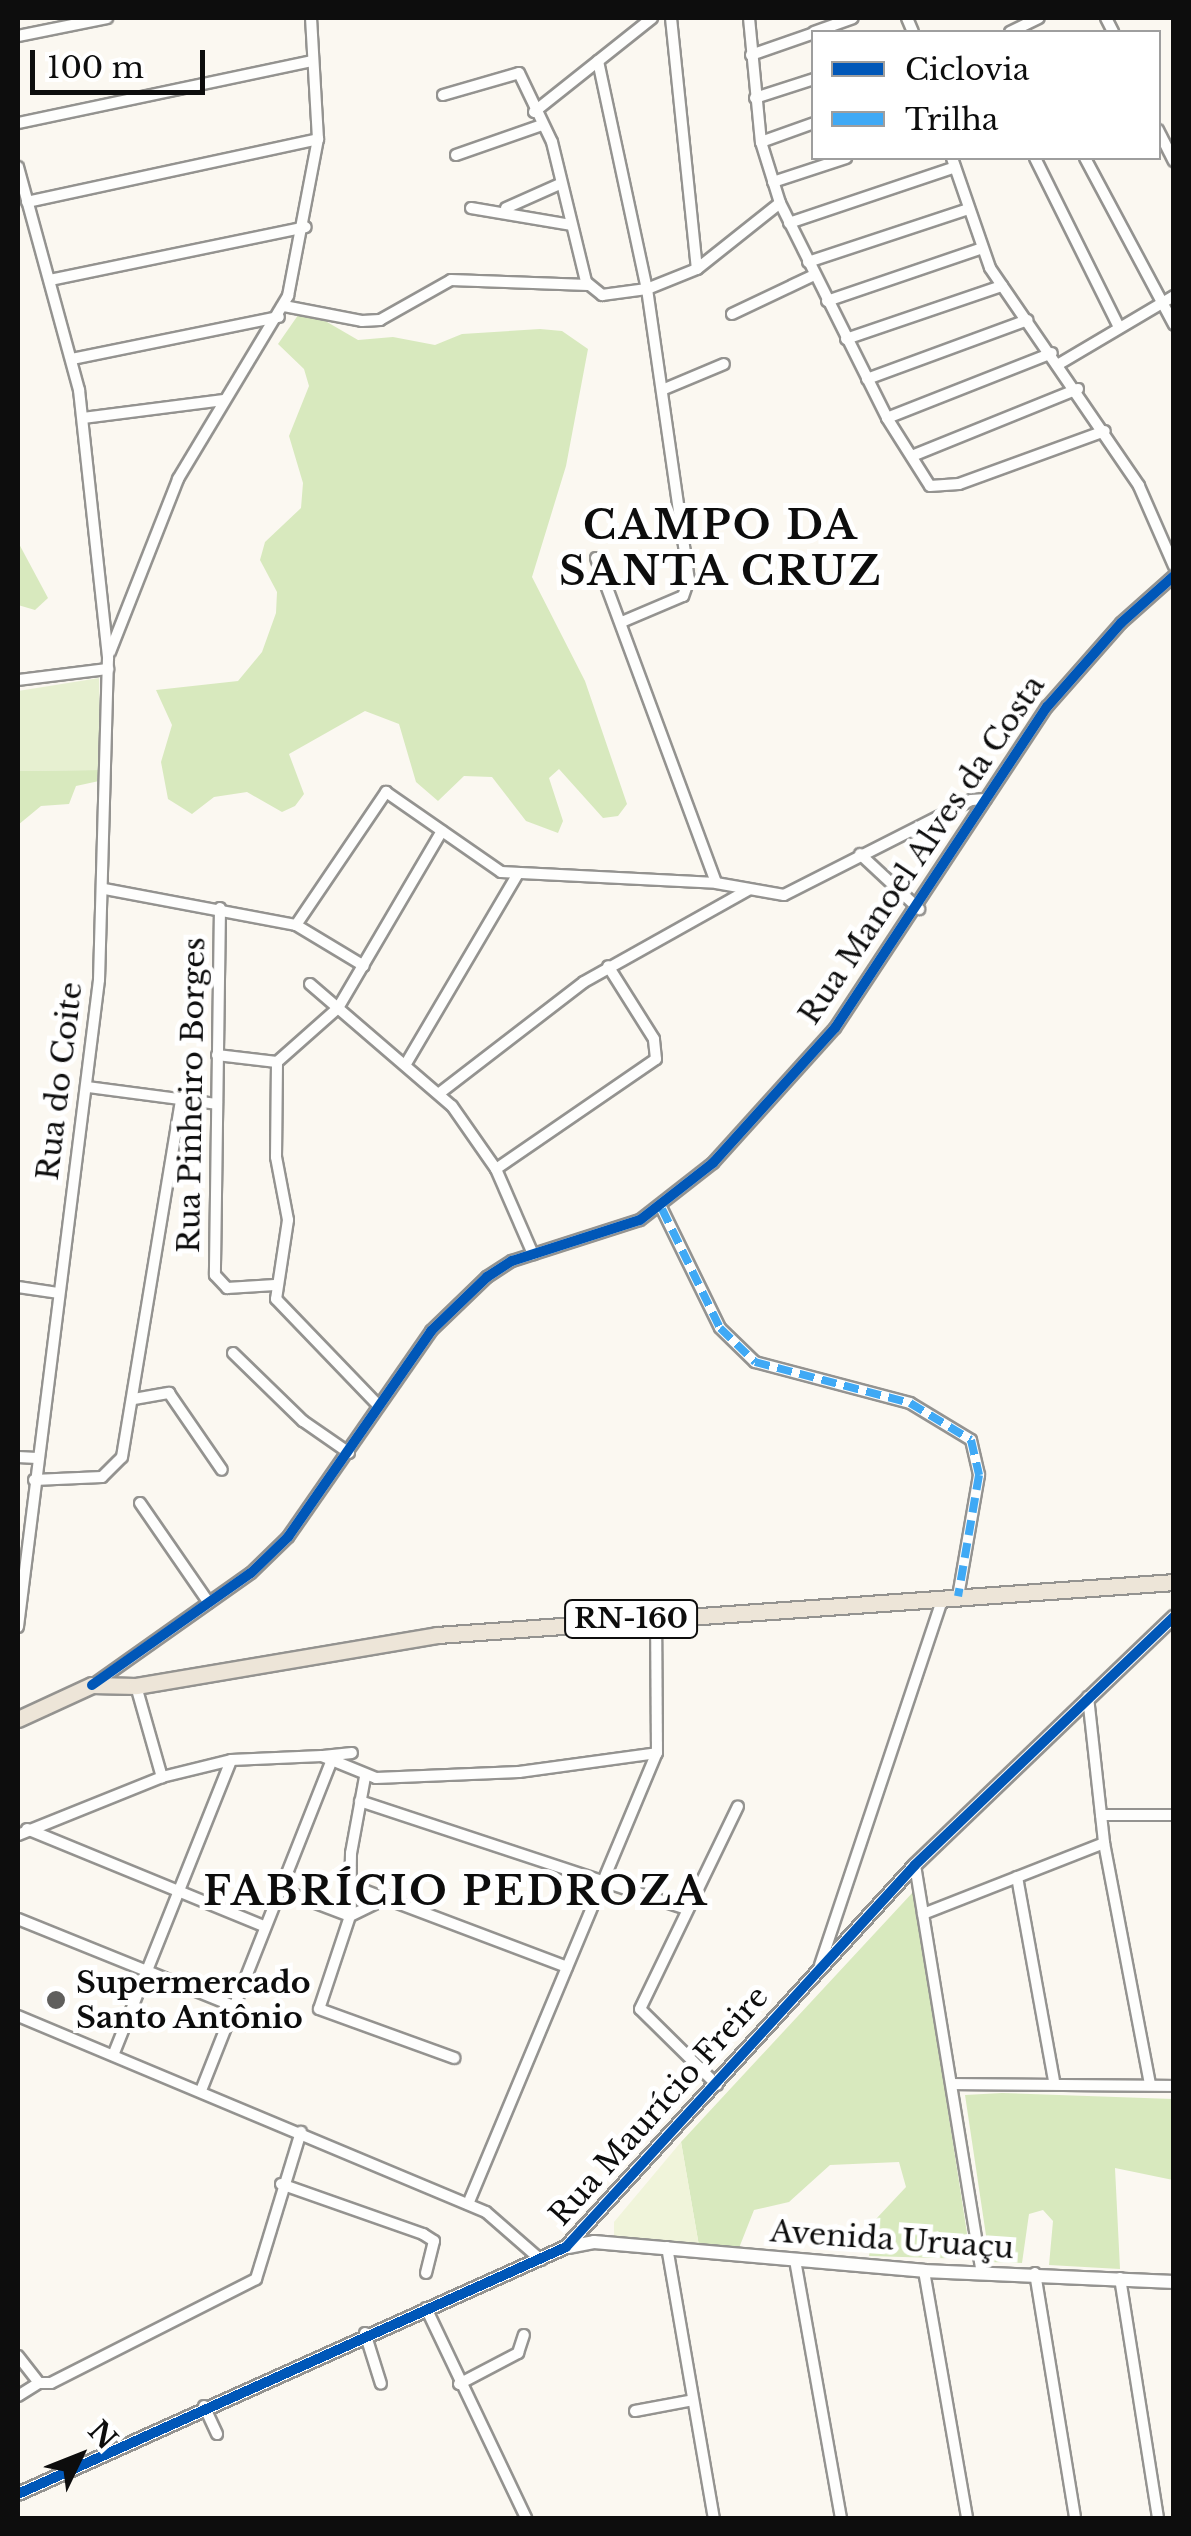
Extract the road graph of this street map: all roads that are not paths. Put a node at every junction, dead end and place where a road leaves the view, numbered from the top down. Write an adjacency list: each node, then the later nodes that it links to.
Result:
1 (107, 18): 11 (street)
2 (311, 18): 13 (street)
3 (652, 18): 14 (street)
4 (671, 18): 44 (street)
5 (749, 18): 12 (street)
6 (854, 18): 9 (street)
7 (1039, 18): 8 (street)
8 (1025, 29)
9 (822, 30)
10 (811, 34): 12 (street)
11 (18, 36)
12 (752, 55): 17 (street)
13 (313, 61): 19 (street); 23 (street)
14 (598, 61): 18 (street); 49 (street)
15 (811, 80): 17 (street)
16 (443, 95): 18 (street)
17 (755, 98): 24 (street)
18 (534, 112): 20 (street)
19 (18, 124)
20 (542, 124): 25 (street); 33 (street)
21 (811, 124): 24 (street)
22 (1161, 136): 29 (street)
23 (318, 138): 34 (street); 41 (street)
24 (761, 142): 32 (street)
25 (456, 155)
26 (840, 160): 32 (street)
27 (1035, 160): 57 (street)
28 (1086, 160): 52 (street)
29 (1174, 161)
30 (954, 162): 38 (street); 39 (street)
31 (18, 167): 34 (street)
32 (774, 182): 35 (street)
33 (560, 184): 37 (street); 40 (street)
34 (27, 202): 46 (street)
35 (780, 203): 39 (street); 44 (street)
36 (471, 208): 37 (street)
37 (504, 209): 40 (street)
38 (968, 209): 42 (street); 43 (street)
39 (789, 223): 43 (street)
40 (571, 224): 47 (street)
41 (306, 227): 46 (street); 53 (street)
42 (980, 249): 48 (street); 51 (street)
43 (808, 262): 45 (street)
44 (697, 270): 49 (street)
45 (814, 274): 51 (street); 54 (street)
46 (50, 280): 60 (street)
47 (588, 285): 49 (street); 53 (street)
48 (1002, 286): 55 (street); 58 (street)
49 (647, 289): 65 (street)
50 (1174, 296): 52 (street)
51 (828, 300): 58 (street)
52 (1159, 305): 56 (street); 57 (street)
53 (281, 312): 60 (street); 66 (street)
54 (732, 314)
55 (1027, 320): 59 (street); 63 (street)
56 (1174, 325)
57 (1120, 326): 62 (street)
58 (846, 340): 63 (street)
59 (1052, 353): 62 (street); 68 (street)
60 (72, 359): 67 (street)
61 (724, 364): 65 (street)
62 (1059, 364): 64 (street)
63 (867, 380): 68 (street)
64 (1078, 389): 69 (street); 70 (street)
65 (662, 390): 74 (street)
66 (224, 400): 67 (street); 75 (street)
67 (84, 418): 75 (street)
68 (887, 418): 70 (street)
69 (1105, 431): 70 (street); 72 (street)
70 (912, 456)
71 (596, 558): 74 (street)
72 (1174, 566)
73 (1174, 576): 77 (street, Rua Manoel Alves da Costa)
74 (624, 621): 81 (street)
75 (108, 663): 76 (street); 82 (street, Rua do Coite)
76 (18, 680)
77 (986, 799): 79 (street); 85 (street, Rua Manoel Alves da Costa)
78 (442, 831): 80 (street); 86 (street); 87 (street)
79 (860, 854): 83 (street); 85 (street)
80 (517, 875): 81 (street); 93 (street)
81 (716, 883): 83 (street)
82 (105, 889): 84 (street); 94 (street, Rua do Coite)
83 (749, 890): 88 (street)
84 (220, 908): 86 (street); 91 (street, Rua Pinheiro Borges)
85 (919, 909): 99 (street, Rua Manoel Alves da Costa)
86 (296, 925): 87 (street)
87 (364, 966): 90 (street)
88 (608, 966): 95 (street); 98 (street)
89 (310, 984): 90 (street)
90 (338, 1008): 92 (street); 93 (street)
91 (218, 1055): 92 (street); 97 (street, Rua Pinheiro Borges)
92 (276, 1062): 101 (street)
93 (406, 1062): 95 (street)
94 (88, 1087): 96 (street); 103 (street, Rua do Coite)
95 (441, 1092): 98 (street)
96 (181, 1101): 97 (street); 105 (street)
97 (217, 1104): 101 (street, Rua Pinheiro Borges)
98 (496, 1170): 100 (street)
99 (662, 1209): 100 (street, Rua Manoel Alves da Costa); 114 (street)
100 (532, 1254): 106 (street, Rua Manoel Alves da Costa)
101 (275, 1285): 106 (street)
102 (18, 1287): 103 (street)
103 (58, 1293): 109 (street, Rua do Coite)
104 (233, 1353): 107 (street)
105 (134, 1399): 110 (street); 111 (street)
106 (378, 1405): 107 (street, Rua Manoel Alves da Costa)
107 (349, 1453): 115 (street, Rua Manoel Alves da Costa)
108 (18, 1456): 109 (street)
109 (36, 1458): 111 (street, Rua do Coite)
110 (222, 1470)
111 (34, 1480): 118 (street, Rua do Coite)
112 (140, 1503): 115 (street)
113 (1174, 1582): 114 (main road, RN-160)
114 (951, 1597): 116 (main road, RN-160); 147 (street)
115 (209, 1603): 119 (street, Rua Manoel Alves da Costa)
116 (656, 1617): 120 (main road, RN-160); 124 (street)
117 (1174, 1617): 121 (street, Rua Maurício Freire)
118 (18, 1627)
119 (92, 1686): 120 (main road, RN-160); 122 (main road, RN-160)
120 (136, 1686): 127 (street)
121 (1088, 1696): 132 (street); 135 (street, Rua Maurício Freire)
122 (18, 1719)
123 (352, 1753): 125 (street)
124 (657, 1753): 128 (street); 137 (street)
125 (326, 1759): 126 (street); 128 (street); 139 (street)
126 (231, 1760): 127 (street); 140 (street)
127 (162, 1777): 133 (street)
128 (365, 1777): 129 (street)
129 (360, 1801): 137 (street); 138 (street)
130 (738, 1806): 142 (street)
131 (1174, 1814): 132 (street)
132 (1101, 1815): 134 (street)
133 (22, 1832): 140 (street)
134 (1104, 1843): 136 (street); 157 (street)
135 (914, 1865): 143 (street); 147 (street, Rua Maurício Freire)
136 (1017, 1876): 143 (street); 154 (street)
137 (604, 1882): 142 (street); 148 (street)
138 (350, 1885): 141 (street); 144 (street)
139 (279, 1889): 144 (street); 146 (street)
140 (179, 1890): 146 (street); 149 (street)
141 (391, 1896): 144 (street); 148 (street)
142 (686, 1909): 156 (street)
143 (924, 1914): 155 (street)
144 (350, 1916): 153 (street)
145 (18, 1919): 149 (street)
146 (264, 1926): 150 (street)
147 (820, 1965): 156 (street, Rua Maurício Freire)
148 (567, 1966): 162 (street)
149 (146, 1972): 150 (street); 152 (street)
150 (233, 2006): 159 (street)
151 (18, 2016): 152 (street)
152 (114, 2054): 159 (street)
153 (454, 2058)
154 (1054, 2080): 155 (street); 157 (street)
155 (952, 2084): 171 (street)
156 (717, 2085): 163 (street, Rua Maurício Freire)
157 (1150, 2085): 158 (street)
158 (1174, 2086)
159 (202, 2088): 160 (street)
160 (301, 2132): 161 (street); 162 (street)
161 (282, 2184): 170 (street); 179 (street)
162 (468, 2204): 167 (street)
163 (601, 2215): 164 (street); 165 (street, Rua Maurício Freire)
164 (606, 2243): 165 (street, Avenida Uruaçu); 166 (street, Avenida Uruaçu)
165 (566, 2248): 167 (street, Rua Maurício Freire)
166 (667, 2248): 168 (street, Avenida Uruaçu); 183 (street)
167 (541, 2260): 175 (street, Rua Maurício Freire)
168 (795, 2260): 169 (street, Avenida Uruaçu); 190 (street)
169 (924, 2271): 171 (street, Avenida Uruaçu); 191 (street)
170 (426, 2273)
171 (982, 2274): 172 (street, Avenida Uruaçu)
172 (1035, 2274): 173 (street, Avenida Uruaçu); 192 (street)
173 (1120, 2278): 174 (street, Avenida Uruaçu); 193 (street)
174 (1174, 2282)
175 (426, 2308): 176 (street, Rua Maurício Freire); 181 (street)
176 (365, 2334): 180 (street); 184 (street, Rua Maurício Freire)
177 (524, 2335): 181 (street)
178 (18, 2356): 179 (street)
179 (39, 2384): 182 (street)
180 (382, 2384)
181 (459, 2384): 188 (street)
182 (18, 2396)
183 (693, 2400): 185 (street); 189 (street)
184 (204, 2406): 186 (street); 187 (street, Rua Maurício Freire)
185 (635, 2411)
186 (218, 2434)
187 (18, 2494)
188 (526, 2518)
189 (714, 2518)
190 (841, 2518)
191 (967, 2518)
192 (1075, 2518)
193 (1158, 2518)

